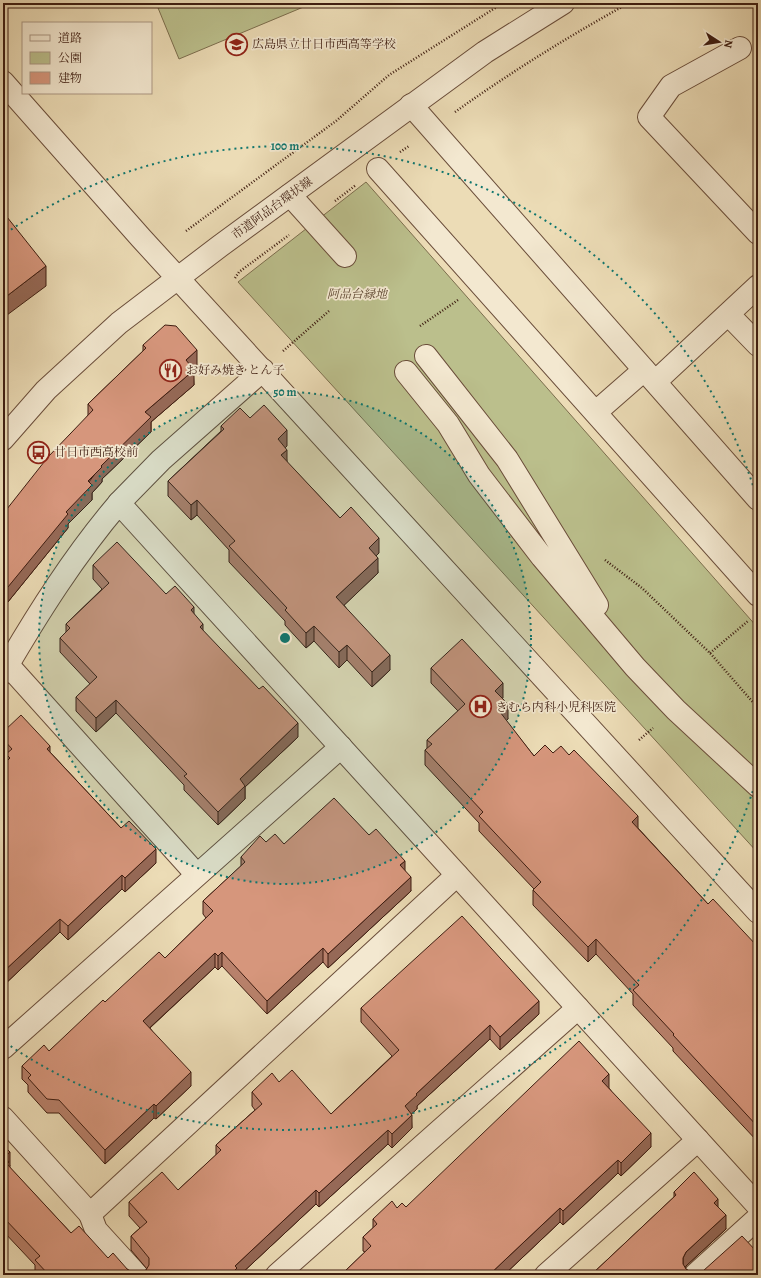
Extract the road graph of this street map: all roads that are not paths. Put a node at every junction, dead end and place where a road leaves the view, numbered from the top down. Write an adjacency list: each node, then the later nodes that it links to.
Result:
1 (562, 3): 4 (street, 市道阿品台環状線)
2 (740, 48): 7 (street)
3 (3, 82): 9 (street)
4 (411, 105): 6 (street, 市道阿品台環状線); 16 (street)
5 (378, 169): 17 (street)
6 (290, 195): 8 (street); 9 (street, 市道阿品台環状線)
7 (758, 233)
8 (345, 256)
9 (178, 278): 14 (street); 18 (street, 市道阿品台環状線)
10 (758, 286): 11 (street)
11 (728, 314): 12 (street); 16 (street)
12 (758, 345)
13 (426, 356): 22 (street)
14 (263, 370): 20 (street); 28 (street)
15 (406, 372): 22 (street)
16 (650, 376): 17 (street); 19 (street)
17 (596, 412): 21 (street)
18 (3, 439)
19 (758, 499)
20 (119, 503): 23 (street); 24 (street)
21 (758, 595)
22 (635, 667): 25 (street)
23 (6, 669): 26 (street)
24 (341, 747): 26 (street); 27 (street)
25 (758, 786)
26 (198, 875): 30 (street)
27 (457, 875): 29 (street); 34 (street)
28 (758, 912)
29 (578, 1008): 32 (street); 37 (street)
30 (3, 1048)
31 (3, 1118): 34 (street)
32 (698, 1140): 33 (street); 38 (street)
33 (758, 1206)
34 (90, 1214): 36 (street)
35 (758, 1218): 39 (street)
36 (137, 1275)
37 (277, 1275)
38 (546, 1275)
39 (695, 1275)

